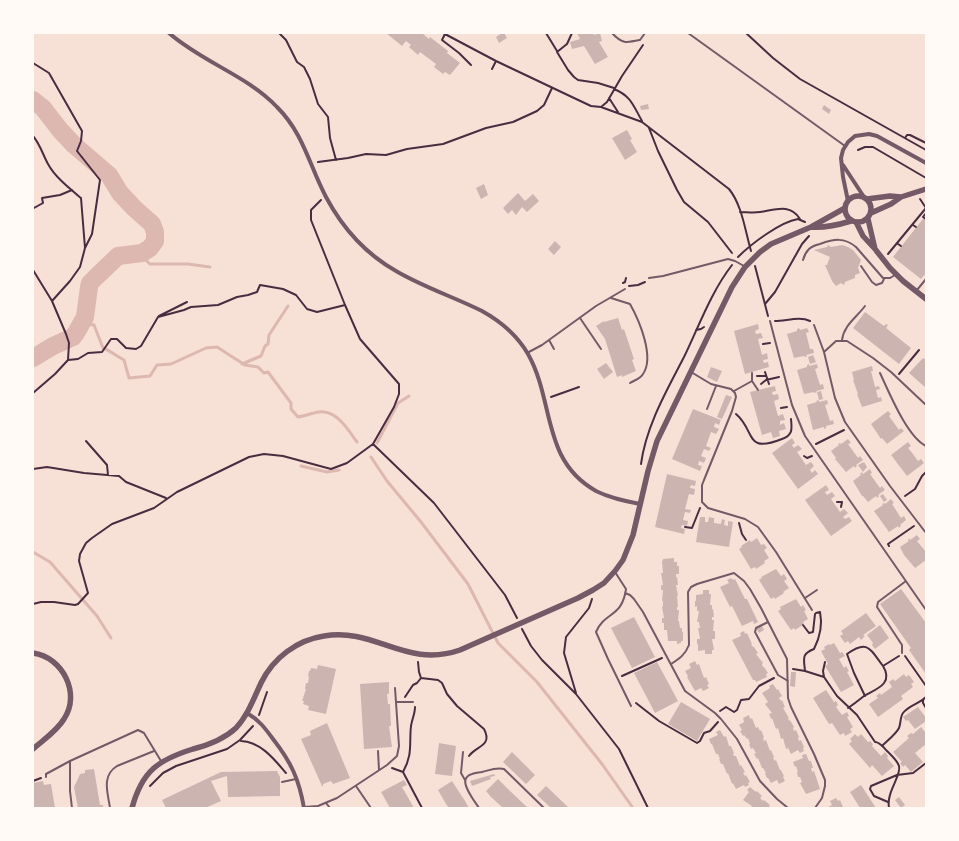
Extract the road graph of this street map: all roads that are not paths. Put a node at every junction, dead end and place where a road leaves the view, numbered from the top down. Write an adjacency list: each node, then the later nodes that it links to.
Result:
1 (169, 33): 37 (street)
2 (612, 33): 3 (lane)
3 (645, 33)
4 (688, 33): 5 (lane)
5 (845, 146): 6 (street); 7 (street)
6 (926, 163)
7 (842, 164): 10 (street); 11 (street)
8 (926, 189): 9 (street)
9 (901, 197): 10 (street); 13 (street)
10 (866, 198): 11 (street); 13 (street)
11 (848, 201): 12 (street)
12 (845, 208): 14 (street); 15 (street)
13 (869, 216): 14 (street); 16 (street)
14 (854, 221): 15 (street); 16 (street)
15 (811, 228): 18 (street)
16 (875, 249): 20 (street)
17 (803, 260): 22 (lane)
18 (745, 266): 21 (lane); 38 (street)
19 (861, 266): 22 (lane)
20 (896, 274): 22 (lane); 25 (street)
21 (649, 278)
22 (884, 279)
23 (926, 279): 25 (lane)
24 (625, 290): 26 (lane)
25 (916, 291): 27 (street)
26 (611, 298): 29 (lane); 42 (lane)
27 (926, 298)
28 (866, 306): 33 (lane)
29 (580, 318): 32 (lane); 35 (lane)
30 (770, 321): 52 (lane)
31 (814, 325): 36 (lane)
32 (549, 340): 34 (lane); 37 (lane)
33 (842, 340): 36 (lane); 46 (lane)
34 (554, 349)
35 (601, 349)
36 (824, 352): 50 (lane)
37 (528, 353): 49 (street)
38 (690, 372): 43 (lane); 49 (street)
39 (752, 373): 41 (lane)
40 (880, 373): 48 (lane)
41 (752, 381): 44 (lane); 45 (lane)
42 (630, 383)
43 (716, 386): 45 (lane); 47 (lane)
44 (758, 390)
45 (734, 391): 55 (lane)
46 (926, 405)
47 (707, 409)
48 (926, 446)
49 (640, 504): 51 (street)
50 (926, 533)
51 (615, 572): 54 (lane); 67 (street)
52 (906, 581): 57 (lane); 60 (lane)
53 (818, 590): 55 (lane)
54 (625, 593): 61 (lane); 66 (lane)
55 (805, 598): 56 (lane)
56 (812, 610)
57 (926, 610)
58 (768, 622): 61 (lane); 62 (lane); 62 (lane)
59 (33, 653): 68 (street)
60 (902, 653)
61 (671, 664): 89 (lane)
62 (788, 681): 90 (lane)
63 (395, 688): 64 (lane)
64 (397, 702): 65 (lane); 74 (lane)
65 (413, 702)
66 (631, 706)
67 (247, 713): 73 (street); 76 (street)
68 (33, 749)
69 (155, 751): 72 (lane); 73 (lane); 82 (lane)
70 (378, 751): 74 (lane)
71 (463, 752): 77 (lane)
72 (70, 761): 75 (lane); 81 (lane)
73 (161, 762): 83 (street)
74 (379, 770): 79 (lane)
75 (46, 777)
76 (297, 778): 78 (lane); 84 (street)
77 (465, 780): 87 (lane); 88 (lane)
78 (282, 782)
79 (356, 786): 80 (lane); 86 (lane)
80 (326, 803): 84 (lane); 85 (lane)
81 (72, 808)
82 (110, 808)
83 (132, 808)
84 (304, 808)
85 (330, 808)
86 (371, 808)
87 (479, 808)
88 (544, 808)
89 (788, 808)
90 (815, 808)

